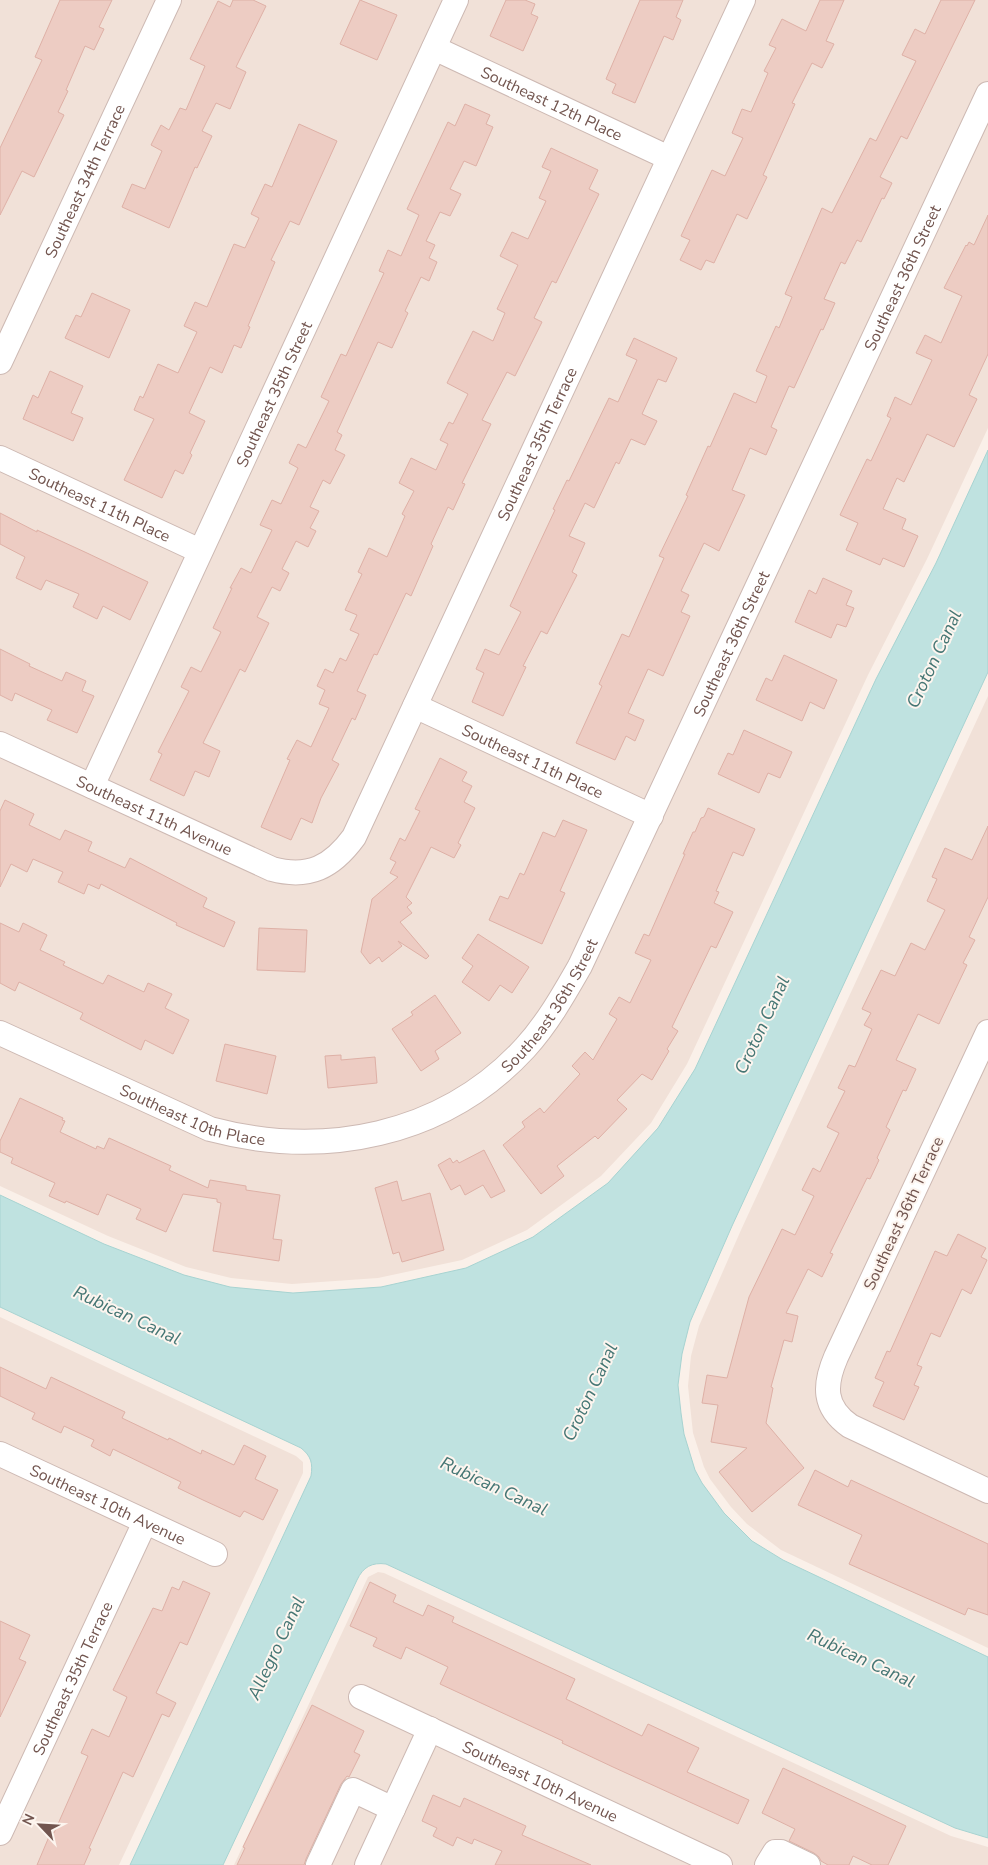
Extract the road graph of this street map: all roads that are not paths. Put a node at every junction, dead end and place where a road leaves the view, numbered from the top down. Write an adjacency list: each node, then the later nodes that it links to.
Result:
1 (169, 0): 7 (street, Southeast 34th Terrace)
2 (456, 0): 4 (street, Southeast 35th Street)
3 (743, 0): 6 (street, Southeast 35th Terrace)
4 (434, 48): 6 (street, Southeast 12th Place); 9 (street, Southeast 35th Street)
5 (988, 94): 13 (street, Southeast 36th Street)
6 (669, 158): 10 (street, Southeast 35th Terrace)
7 (0, 362)
8 (0, 458): 9 (street, Southeast 11th Place)
9 (200, 551): 12 (street, Southeast 35th Street)
10 (415, 706): 13 (street, Southeast 11th Place); 14 (street, Southeast 35th Terrace)
11 (0, 744): 12 (street, Southeast 11th Avenue)
12 (92, 786): 14 (street, Southeast 11th Avenue)
13 (650, 816): 17 (street, Southeast 36th Street)
14 (311, 871)
15 (988, 1032): 19 (street, Southeast 36th Terrace)
16 (0, 1033): 17 (street, Southeast 10th Place)
17 (397, 1129)
18 (0, 1454): 20 (street, Southeast 10th Avenue)
19 (988, 1491)
20 (146, 1522): 21 (street, Southeast 10th Avenue); 25 (street, Southeast 35th Terrace)
21 (215, 1554)
22 (361, 1697): 23 (street, Southeast 10th Avenue)
23 (430, 1729): 24 (street); 28 (street, Southeast 10th Avenue)
24 (393, 1809): 26 (street); 27 (street)
25 (0, 1833)
26 (318, 1865)
27 (367, 1865)
28 (720, 1865)
29 (767, 1865): 30 (street)
30 (808, 1865)

